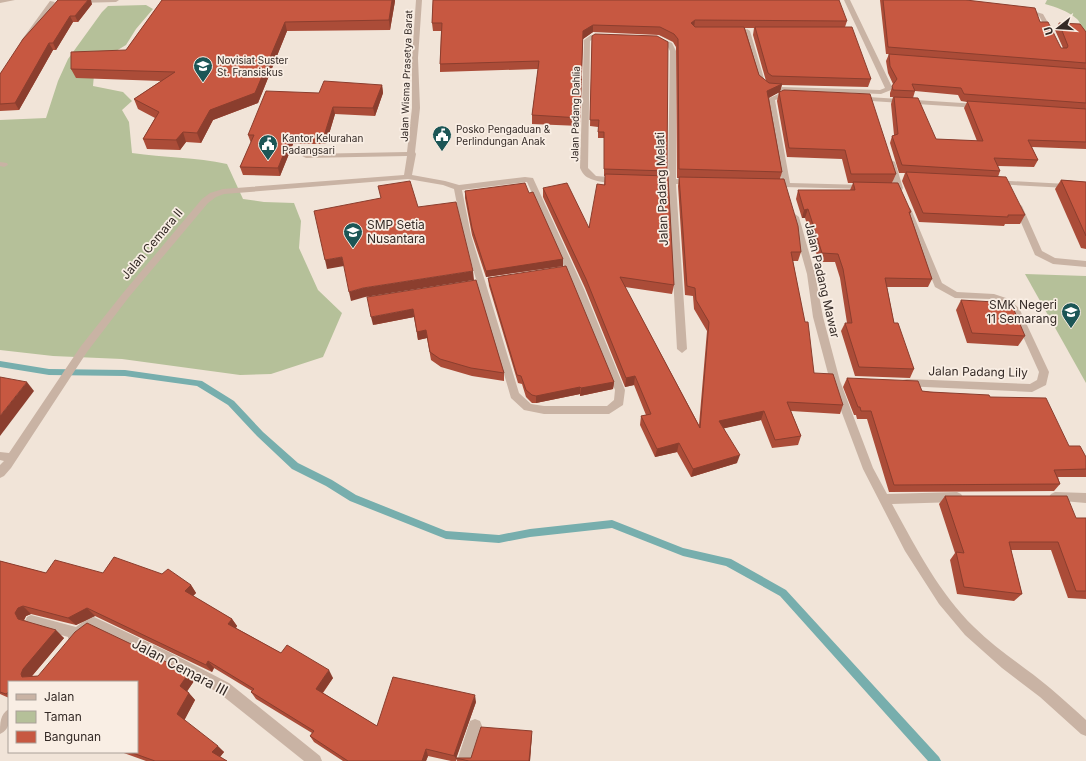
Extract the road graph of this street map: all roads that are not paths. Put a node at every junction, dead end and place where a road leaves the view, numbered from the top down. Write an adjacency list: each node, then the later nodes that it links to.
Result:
1 (6, 0): 2 (street); 6 (street)
2 (12, 0)
3 (116, 0): 8 (street)
4 (419, 0): 20 (street, Jalan Wisma Prasetya Barat)
5 (847, 0): 12 (street)
6 (0, 1)
7 (52, 1): 16 (street)
8 (74, 1)
9 (1020, 8): 15 (street)
10 (747, 31): 17 (street)
11 (855, 32): 12 (street)
12 (862, 32): 17 (street)
13 (611, 36): 24 (street, Jalan Padang Dahlia)
14 (654, 38): 27 (street, Jalan Padang Melati)
15 (1054, 40)
16 (19, 50)
17 (874, 56): 18 (street)
18 (882, 57)
19 (983, 106): 31 (street)
20 (412, 154): 22 (street); 23 (street, Jalan Wisma Prasetya Barat)
21 (888, 155): 36 (street, Jalan Padang Lily)
22 (306, 156)
23 (408, 177): 30 (street, Jalan Cemara II); 38 (street, Jalan Cemara II)
24 (627, 180)
25 (650, 181): 27 (street)
26 (986, 181): 32 (street)
27 (672, 182): 28 (street); 35 (street, Jalan Padang Melati)
28 (702, 182)
29 (1086, 187): 32 (street)
30 (458, 188): 30 (street)
31 (876, 188)
32 (1011, 189): 34 (street)
33 (792, 207): 43 (street, Jalan Padang Mawar)
34 (1086, 264)
35 (682, 349)
36 (898, 383)
37 (0, 456): 38 (street)
38 (12, 458): 39 (street, Jalan Cemara II)
39 (0, 473)
40 (969, 497): 43 (street)
41 (1047, 497): 42 (street)
42 (1086, 498)
43 (883, 499): 50 (street, Jalan Padang Mawar)
44 (30, 621): 45 (street)
45 (78, 634): 46 (street, Jalan Cemara III); 51 (street, Jalan Cemara III)
46 (68, 646)
47 (8, 717): 49 (street)
48 (475, 726): 52 (street)
49 (0, 727)
50 (1086, 729)
51 (315, 761)
52 (464, 761)

